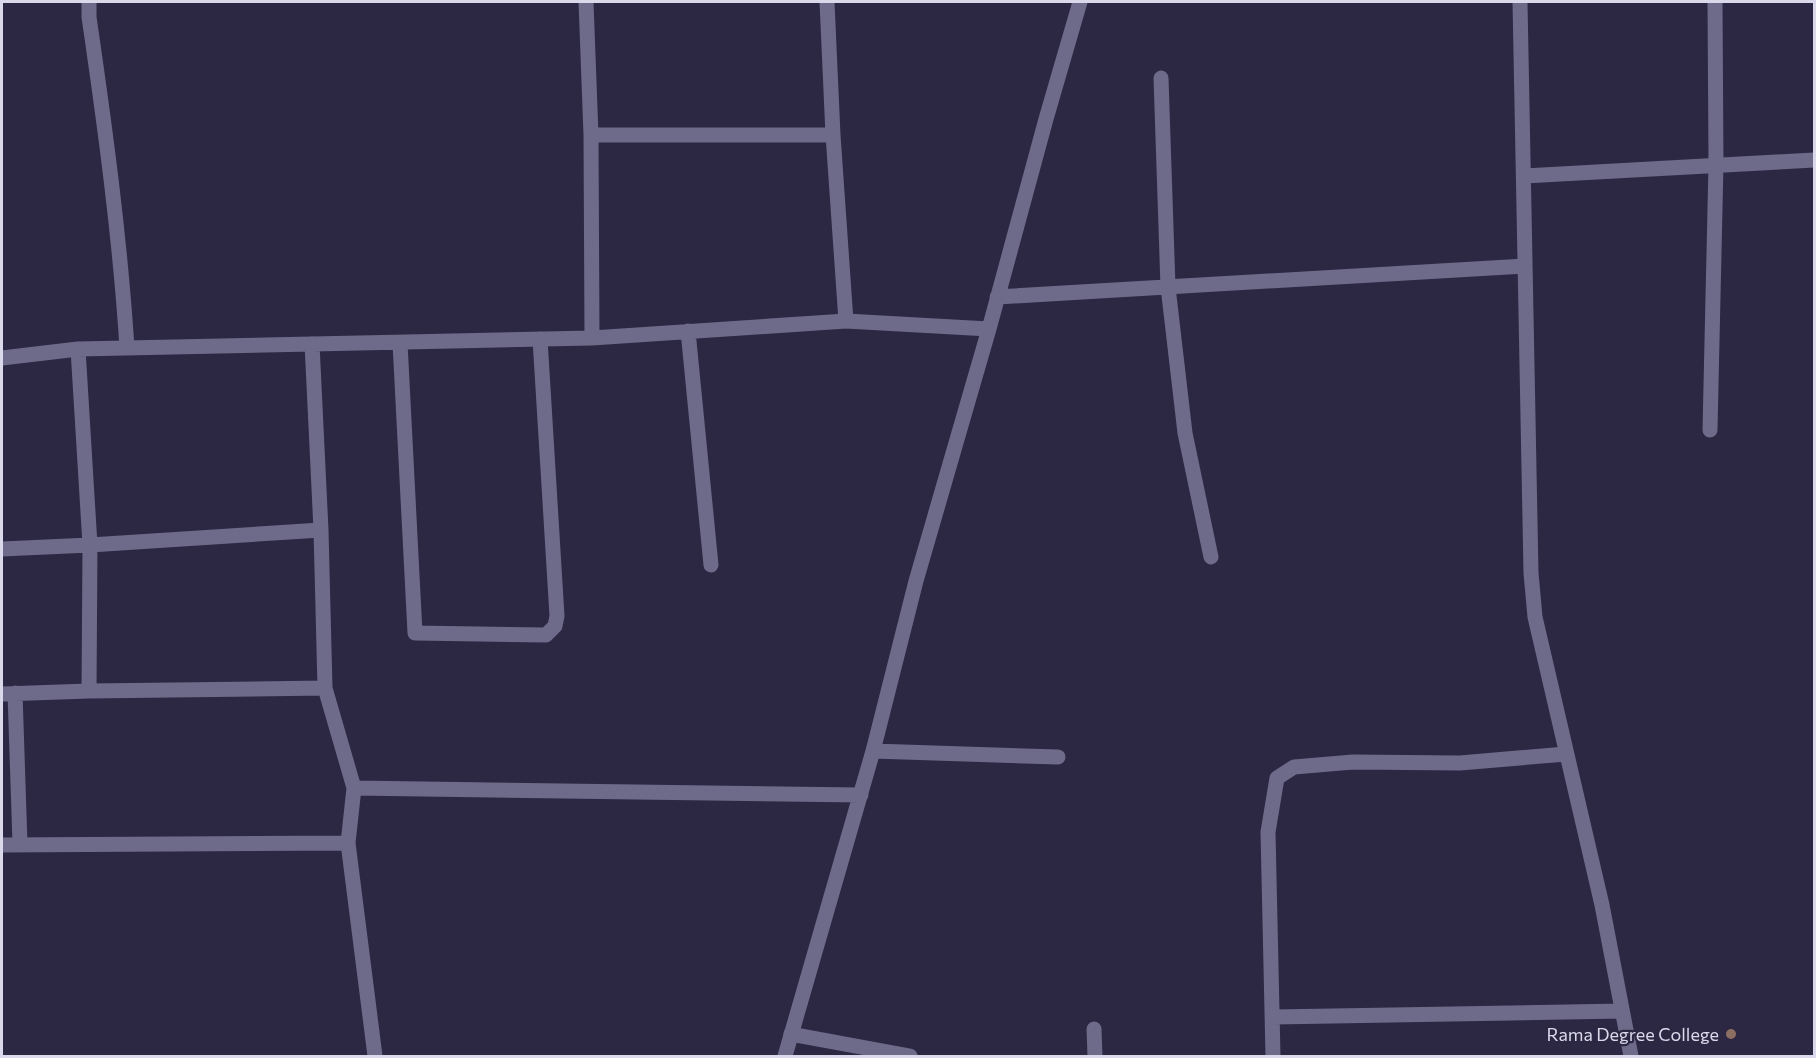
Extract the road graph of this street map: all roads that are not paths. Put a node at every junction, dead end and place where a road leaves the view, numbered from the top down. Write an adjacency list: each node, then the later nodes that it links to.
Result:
1 (89, 2): 23 (street)
2 (586, 2): 8 (street)
3 (827, 2): 9 (street)
4 (1080, 2): 15 (street)
5 (1520, 2): 12 (street)
6 (1715, 2): 11 (street)
7 (1161, 78): 14 (street)
8 (591, 135): 9 (street); 19 (street)
9 (833, 135): 16 (street)
10 (1815, 160): 11 (street)
11 (1716, 164): 12 (street); 26 (street)
12 (1524, 176): 13 (street)
13 (1525, 266): 14 (street); 36 (street)
14 (1168, 287): 15 (street); 30 (street)
15 (997, 297): 17 (street)
16 (846, 321): 17 (street); 18 (street)
17 (988, 329): 35 (street)
18 (688, 331): 19 (street); 31 (street)
19 (592, 338): 20 (street)
20 (540, 339): 21 (street); 21 (street)
21 (400, 343): 22 (street)
22 (312, 344): 23 (street); 27 (street)
23 (127, 348): 24 (street)
24 (78, 349): 25 (street); 28 (street)
25 (2, 358)
26 (1710, 430)
27 (321, 530): 28 (street); 32 (street)
28 (90, 545): 29 (street); 33 (street)
29 (2, 549)
30 (1211, 556)
31 (711, 565)
32 (325, 688): 33 (street); 38 (street)
33 (89, 691): 34 (street)
34 (8, 693): 41 (street)
35 (873, 751): 37 (street); 39 (street)
36 (1566, 754): 43 (street); 44 (street)
37 (1058, 757)
38 (354, 788): 39 (street); 40 (street)
39 (861, 795): 46 (street)
40 (348, 843): 41 (street); 47 (street)
41 (20, 844): 42 (street)
42 (2, 845)
43 (1622, 1011): 44 (street); 52 (street)
44 (1273, 1017): 51 (street)
45 (1094, 1029): 50 (street)
46 (791, 1034): 48 (street); 49 (street)
47 (375, 1056)
48 (785, 1056)
49 (910, 1056)
50 (1095, 1056)
51 (1273, 1056)
52 (1631, 1056)

